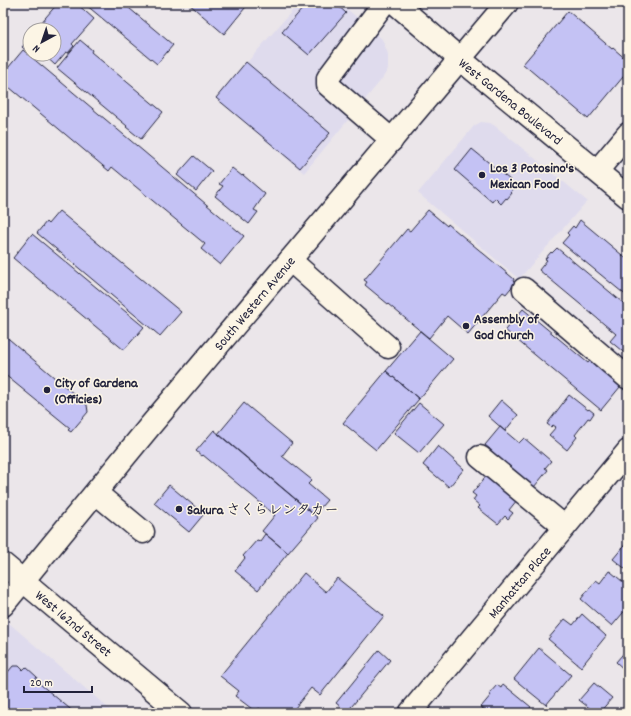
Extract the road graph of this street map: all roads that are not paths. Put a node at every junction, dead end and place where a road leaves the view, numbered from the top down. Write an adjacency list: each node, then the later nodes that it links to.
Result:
1 (384, 3): 6 (main road)
2 (395, 3): 4 (main road, West Gardena Boulevard)
3 (507, 3): 4 (main road, South Western Avenue)
4 (460, 59): 6 (main road, South Western Avenue); 7 (main road, West Gardena Boulevard)
5 (628, 134): 7 (main road)
6 (392, 140): 9 (main road, South Western Avenue)
7 (597, 171): 8 (main road, West Gardena Boulevard)
8 (628, 197)
9 (290, 260): 11 (main road); 15 (main road, South Western Avenue)
10 (524, 289): 12 (main road)
11 (388, 347)
12 (628, 378)
13 (628, 451): 16 (main road, Manhattan Place)
14 (480, 457): 16 (main road)
15 (96, 493): 17 (main road); 19 (main road, South Western Avenue)
16 (565, 527): 22 (main road, Manhattan Place)
17 (143, 532)
18 (3, 564): 19 (main road, West 162nd Street)
19 (23, 581): 20 (main road, South Western Avenue); 21 (main road, West 162nd Street)
20 (3, 605)
21 (181, 713)
22 (410, 713)

